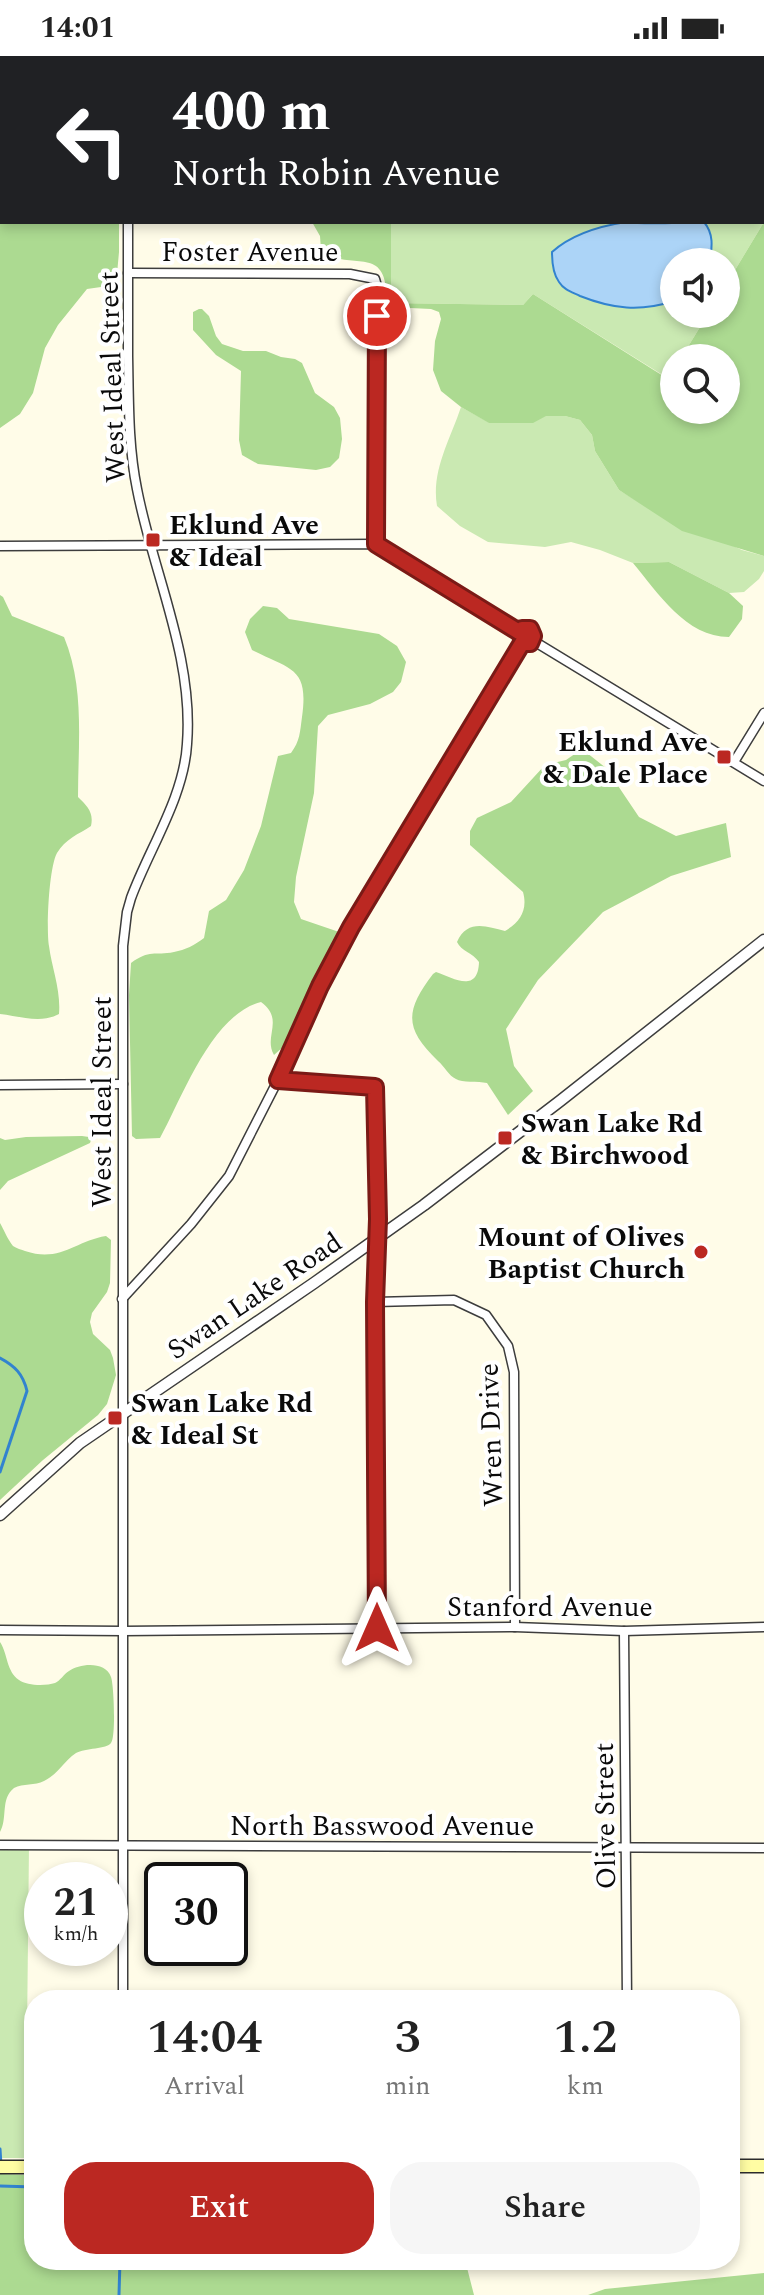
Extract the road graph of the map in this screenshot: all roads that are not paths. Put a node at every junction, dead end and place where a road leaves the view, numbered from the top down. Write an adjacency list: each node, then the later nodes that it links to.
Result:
1 (128, 224): 2 (street, West Ideal Street)
2 (128, 273): 3 (street, Foster Avenue); 4 (street, West Ideal Street)
3 (376, 544): 4 (street); 6 (street)
4 (150, 545): 5 (street); 14 (street, West Ideal Street)
5 (0, 546)
6 (519, 632): 7 (street); 8 (street)
7 (532, 640): 8 (street); 10 (street)
8 (522, 643): 13 (street)
9 (764, 713): 10 (street)
10 (734, 762): 11 (street)
11 (764, 781)
12 (764, 940): 16 (street, Swan Lake Road)
13 (278, 1080): 16 (street); 17 (street)
14 (123, 1084): 15 (street); 17 (street, West Ideal Street)
15 (0, 1085)
16 (378, 1238): 18 (street); 19 (street, Swan Lake Road)
17 (122, 1300): 19 (street, West Ideal Street)
18 (375, 1302): 21 (street, Wren Drive); 23 (street)
19 (124, 1412): 20 (street, Swan Lake Road); 25 (street, West Ideal Street)
20 (0, 1515)
21 (515, 1627): 23 (street, Stanford Avenue); 26 (street, Stanford Avenue)
22 (764, 1627): 26 (street, Stanford Avenue)
23 (377, 1628): 25 (street, Stanford Avenue)
24 (0, 1630): 25 (street, Stanford Avenue)
25 (123, 1631): 28 (street, West Ideal Street)
26 (624, 1631): 29 (street, Olive Street)
27 (0, 1845): 28 (street, North Basswood Avenue)
28 (124, 1846): 29 (street, North Basswood Avenue); 31 (street, West Ideal Street)
29 (627, 1848): 30 (street, North Basswood Avenue); 32 (street, Olive Street)
30 (764, 1848)
31 (123, 1990)
32 (627, 1990)
33 (740, 2166): 34 (main road)
34 (764, 2166)
35 (3, 2167): 36 (main road)
36 (24, 2167)

